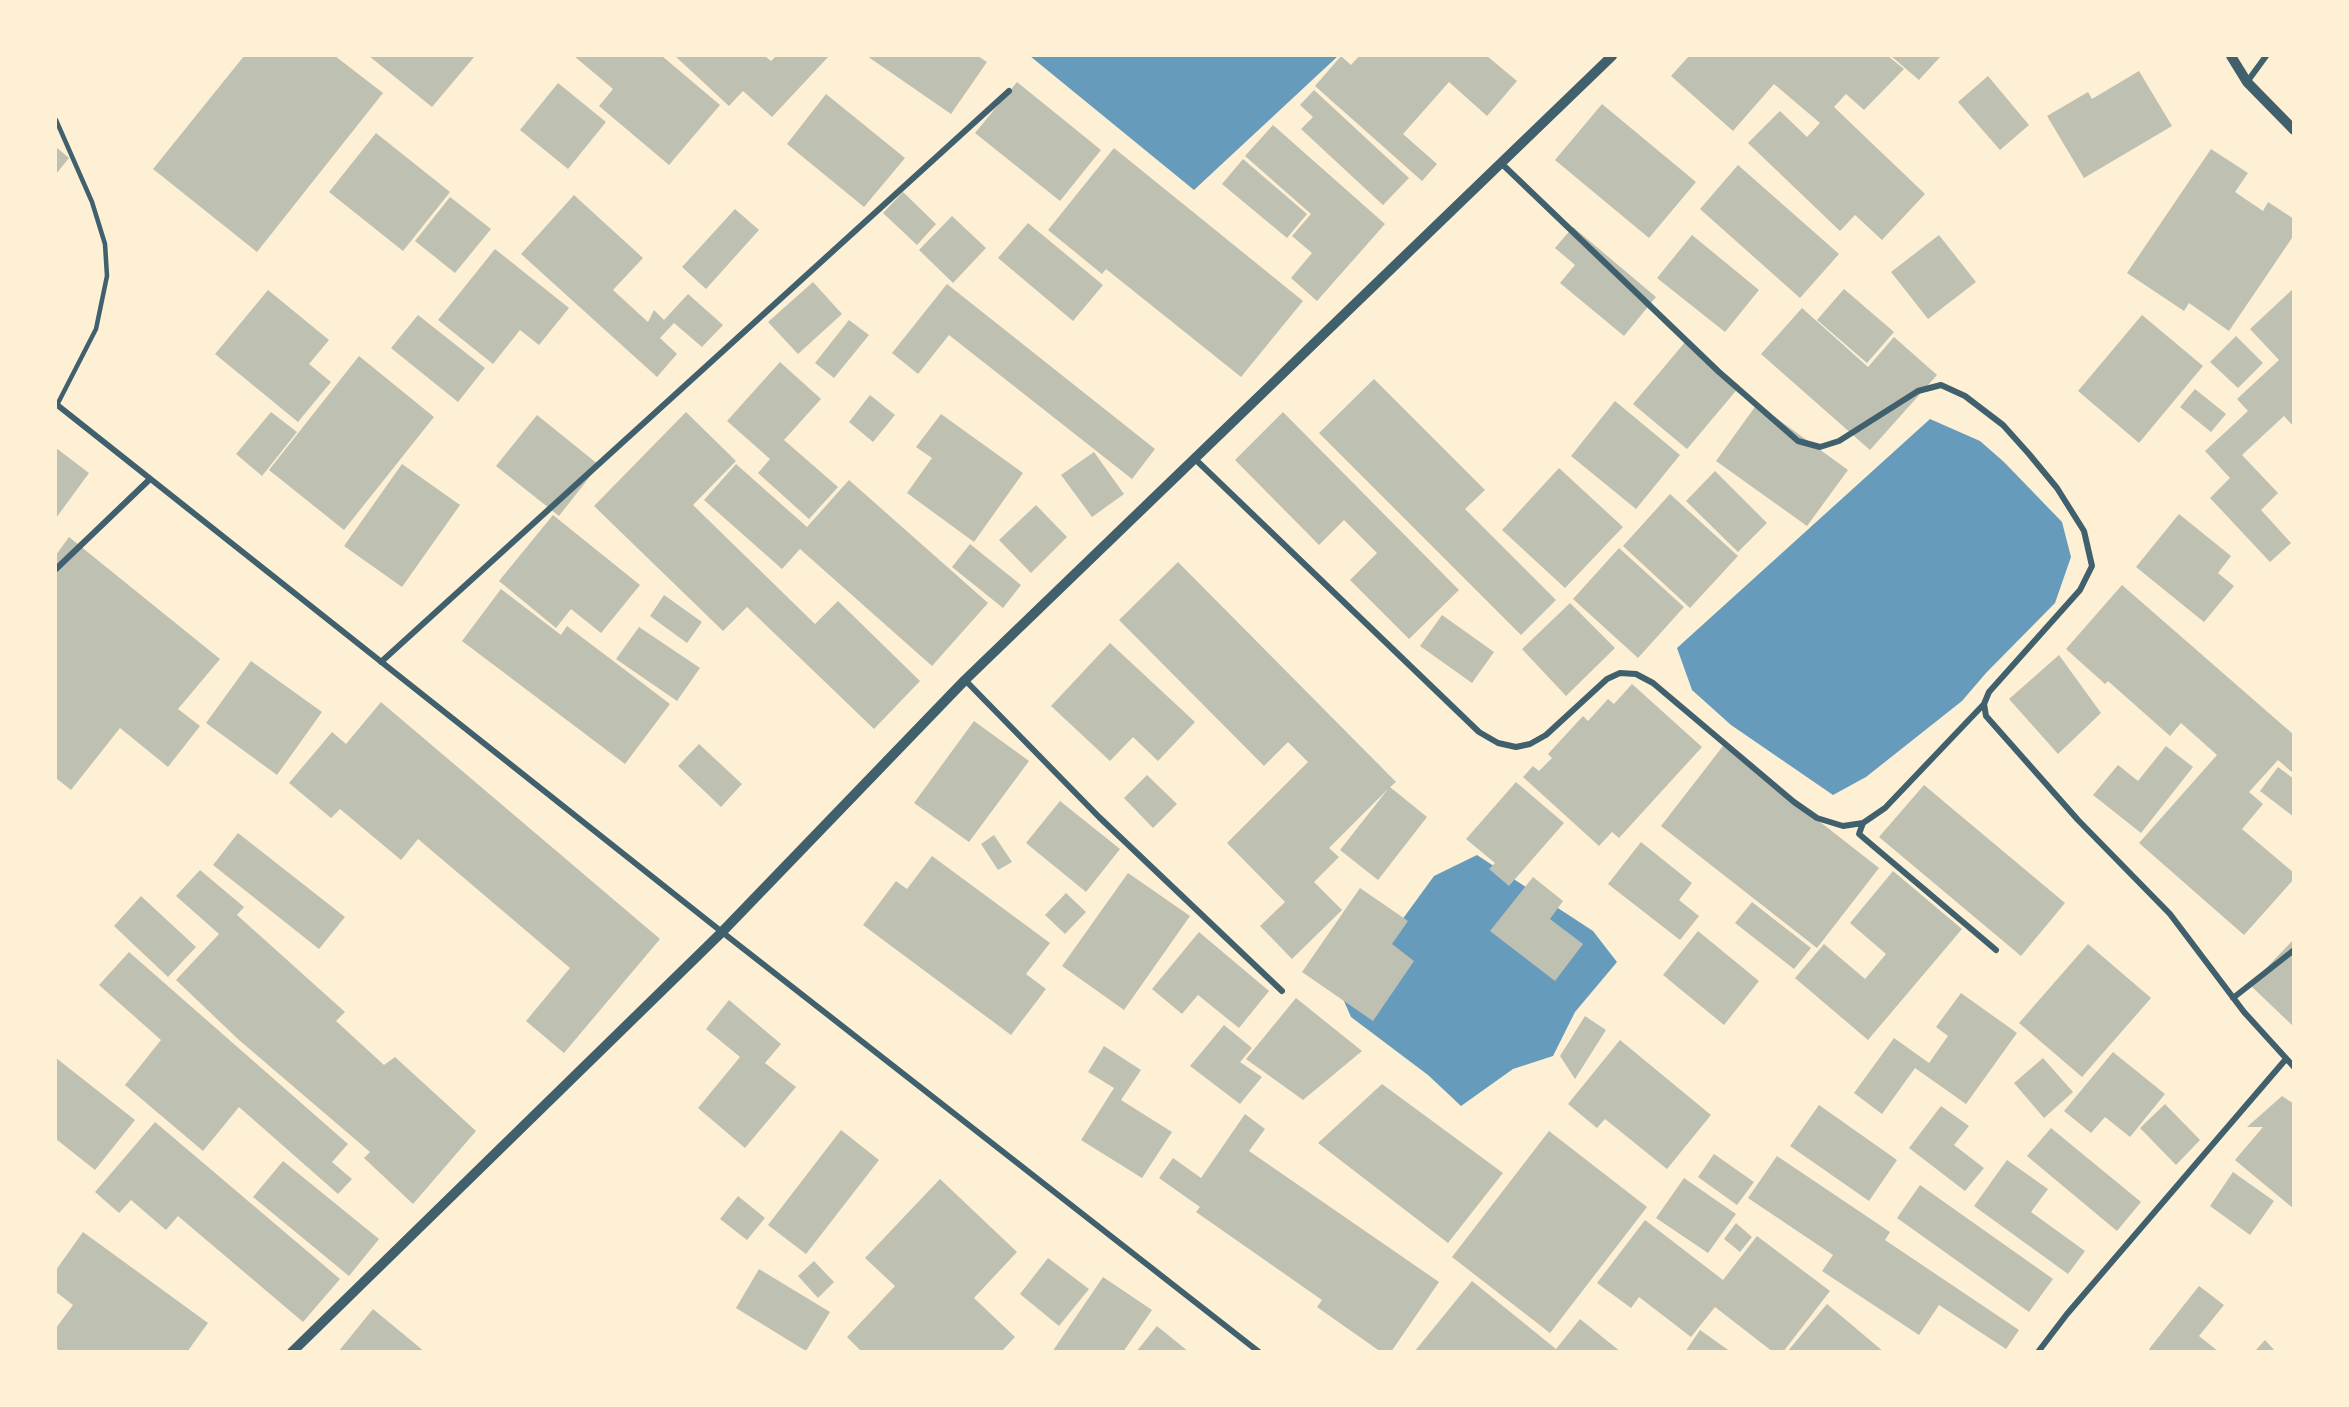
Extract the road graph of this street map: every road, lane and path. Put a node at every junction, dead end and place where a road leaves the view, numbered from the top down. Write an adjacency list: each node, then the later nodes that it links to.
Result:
1 (1612, 56): 8 (street)
2 (2231, 56): 4 (street)
3 (2266, 56): 4 (street)
4 (2247, 82): 7 (street)
5 (1009, 91): 13 (street)
6 (56, 120): 9 (lane)
7 (2294, 130)
8 (1500, 163): 10 (street); 15 (street)
9 (56, 405): 11 (street)
10 (1194, 458): 14 (street); 16 (street)
11 (150, 479): 12 (street); 13 (street)
12 (56, 569)
13 (381, 662): 17 (street)
14 (964, 681): 17 (street); 20 (street)
15 (1984, 704): 16 (street); 21 (street)
16 (1863, 823): 18 (street)
17 (722, 932): 24 (street); 25 (street)
18 (1996, 950)
19 (2294, 950): 21 (street)
20 (1282, 991)
21 (2233, 998): 22 (street)
22 (2286, 1059): 23 (street); 26 (street)
23 (2294, 1067)
24 (292, 1352)
25 (1259, 1352)
26 (2038, 1352)

